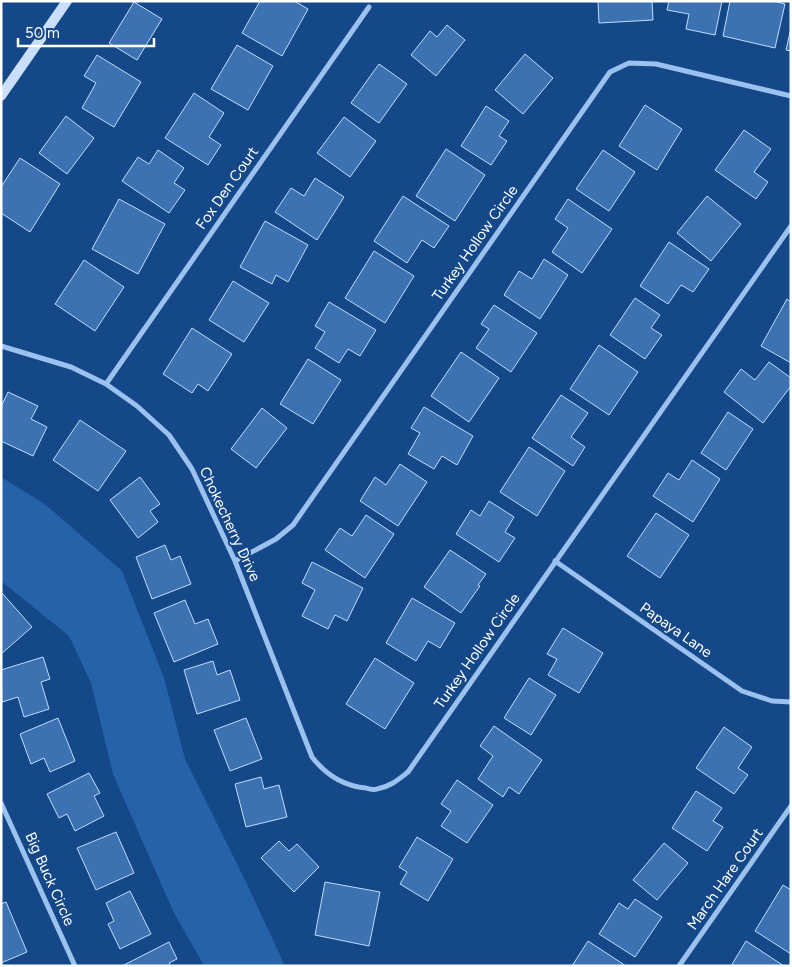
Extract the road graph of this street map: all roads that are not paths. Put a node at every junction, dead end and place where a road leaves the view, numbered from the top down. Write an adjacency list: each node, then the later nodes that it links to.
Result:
1 (67, 1): 3 (street)
2 (369, 7): 7 (street, Fox Den Court)
3 (1, 96)
4 (791, 96): 8 (street, Turkey Hollow Circle)
5 (791, 226): 9 (street, Turkey Hollow Circle)
6 (1, 346): 7 (street, Chokecherry Drive)
7 (106, 384): 8 (street, Chokecherry Drive)
8 (235, 561): 11 (street, Chokecherry Drive)
9 (555, 561): 10 (street, Papaya Lane); 11 (street, Turkey Hollow Circle)
10 (791, 702)
11 (354, 787)
12 (1, 803): 14 (street, Big Buck Circle)
13 (791, 806): 15 (street, March Hare Court)
14 (75, 966)
15 (679, 966)

